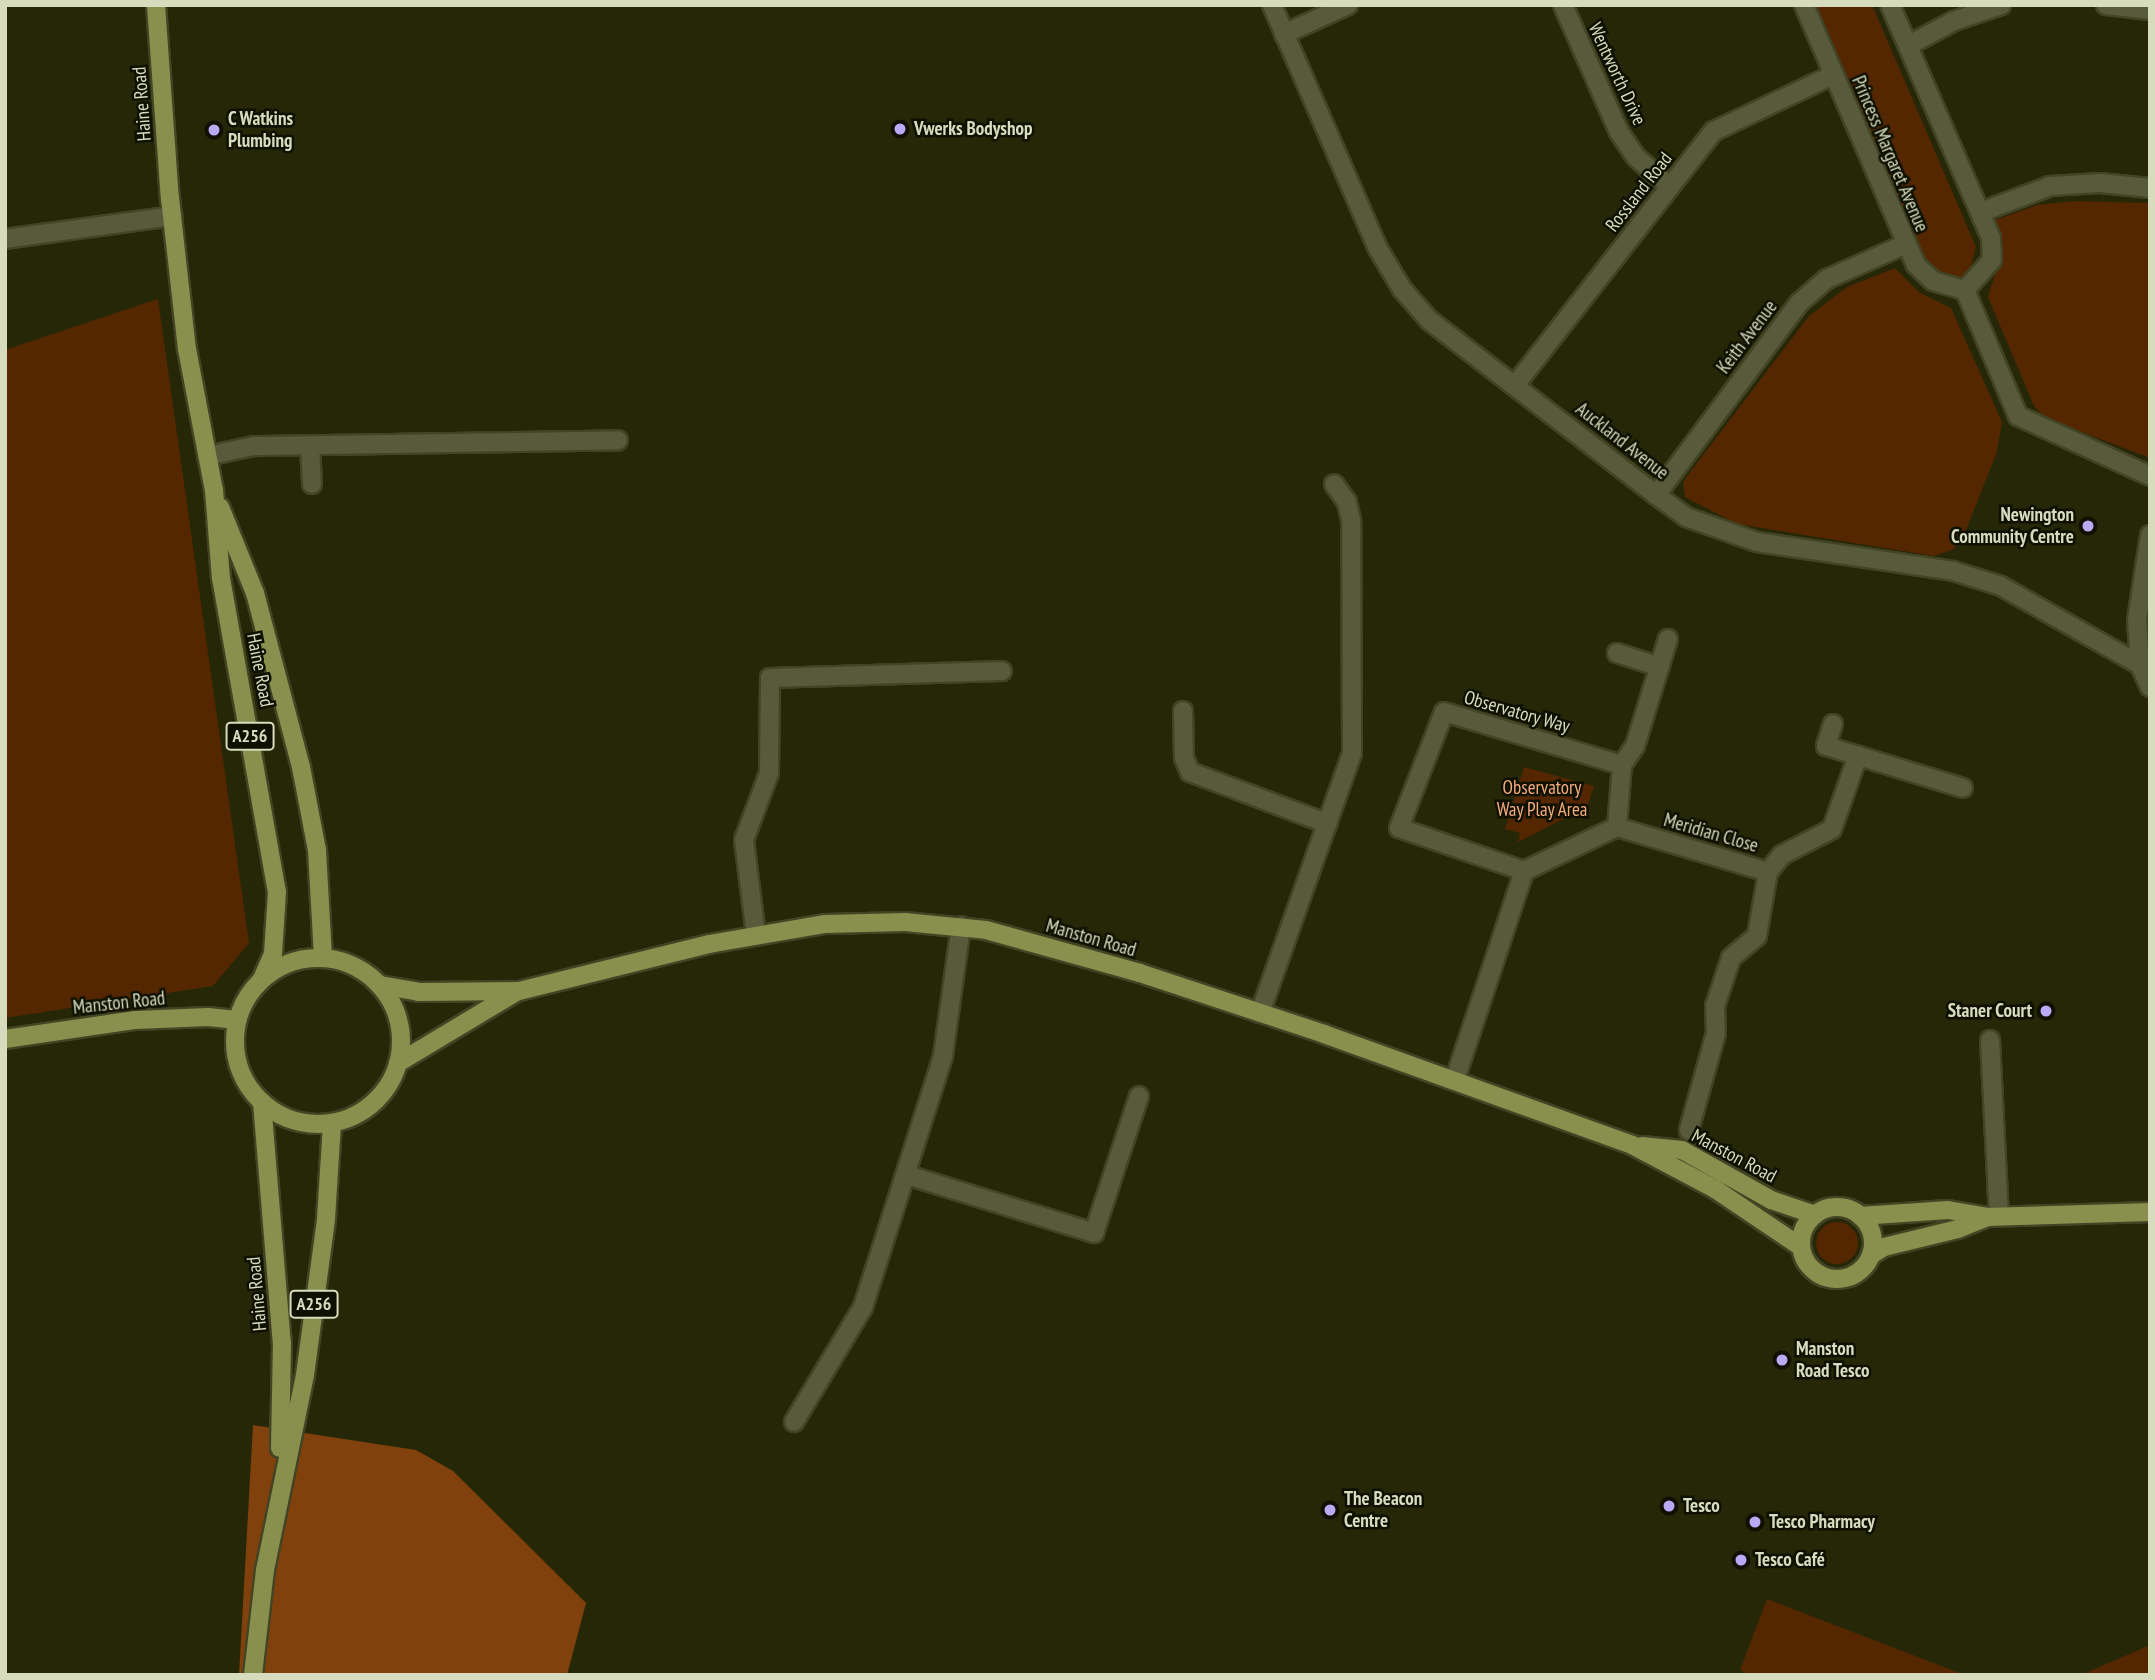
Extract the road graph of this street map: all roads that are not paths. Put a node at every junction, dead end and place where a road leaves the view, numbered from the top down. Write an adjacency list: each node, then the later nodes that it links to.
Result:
1 (156, 5): 16 (main road, Haine Road / A256)
2 (1272, 5): 10 (street, Auckland Avenue)
3 (1348, 5): 10 (street)
4 (1563, 5): 13 (street, Wentworth Drive)
5 (1804, 5): 12 (street, Princess Margaret Avenue)
6 (1890, 5): 11 (street)
7 (2001, 5): 11 (street)
8 (2106, 5): 9 (street)
9 (2150, 9)
10 (1284, 34): 20 (street, Auckland Avenue)
11 (1909, 45): 15 (street)
12 (1833, 75): 13 (street, Rossland Road); 18 (street, Princess Margaret Avenue)
13 (1670, 187): 20 (street, Rossland Road)
14 (2150, 188): 15 (street)
15 (1981, 212): 19 (street)
16 (172, 216): 17 (street); 23 (main road, Haine Road / A256)
17 (5, 239)
18 (1906, 244): 19 (street, Princess Margaret Avenue); 28 (street, Keith Avenue)
19 (1965, 290): 24 (street)
20 (1516, 384): 28 (street, Auckland Avenue)
21 (618, 440): 22 (street)
22 (310, 446): 23 (street); 25 (street)
23 (207, 456): 27 (main road, Haine Road / A256)
24 (2150, 476)
25 (313, 484)
26 (1334, 484): 41 (street)
27 (214, 490): 47 (main road, Haine Road / A256); 48 (main road, Haine Road / A256)
28 (1656, 495): 32 (street, Auckland Avenue)
29 (2150, 535): 32 (street)
30 (1668, 639): 33 (street)
31 (1617, 653): 33 (street)
32 (2140, 664): 35 (street)
33 (1660, 667): 39 (street)
34 (1002, 671): 46 (street)
35 (2150, 687)
36 (1183, 711): 41 (street)
37 (1833, 724): 38 (street)
38 (1858, 755): 40 (street); 44 (street)
39 (1622, 765): 42 (street); 43 (street, Observatory Way)
40 (1963, 788)
41 (1328, 824): 51 (street)
42 (1617, 827): 43 (street); 44 (street, Meridian Close)
43 (1524, 871): 56 (street)
44 (1768, 872): 60 (street, Meridian Close)
45 (961, 926): 46 (main road, Manston Road); 51 (main road, Manston Road); 62 (street)
46 (756, 935): 50 (main road, Manston Road)
47 (323, 958): 48 (main road); 49 (main road)
48 (262, 979): 52 (main road)
49 (380, 985): 50 (main road, Manston Road); 55 (main road)
50 (519, 991): 55 (main road, Manston Road)
51 (1260, 1013): 56 (main road, Manston Road)
52 (237, 1020): 53 (main road, Manston Road); 58 (main road)
53 (5, 1039)
54 (1990, 1040): 66 (street)
55 (398, 1063): 59 (main road)
56 (1455, 1079): 61 (main road, Manston Road)
57 (1139, 1096): 62 (street)
58 (262, 1102): 59 (main road); 70 (main road, Haine Road / A256)
59 (332, 1123): 70 (main road, Haine Road / A256)
60 (1689, 1130)
61 (1632, 1145): 64 (main road, Manston Road); 67 (main road, Manston Road)
62 (907, 1175): 69 (street)
63 (2150, 1212): 66 (main road, Manston Road)
64 (1815, 1215): 65 (main road, Manston Road); 67 (main road)
65 (1860, 1216): 66 (main road, Manston Road); 68 (main road)
66 (1993, 1216): 68 (main road, Manston Road)
67 (1801, 1247): 68 (main road, Manston Road)
68 (1871, 1255)
69 (794, 1422)
70 (280, 1483): 71 (main road, Haine Road / A256)
71 (253, 1675)

